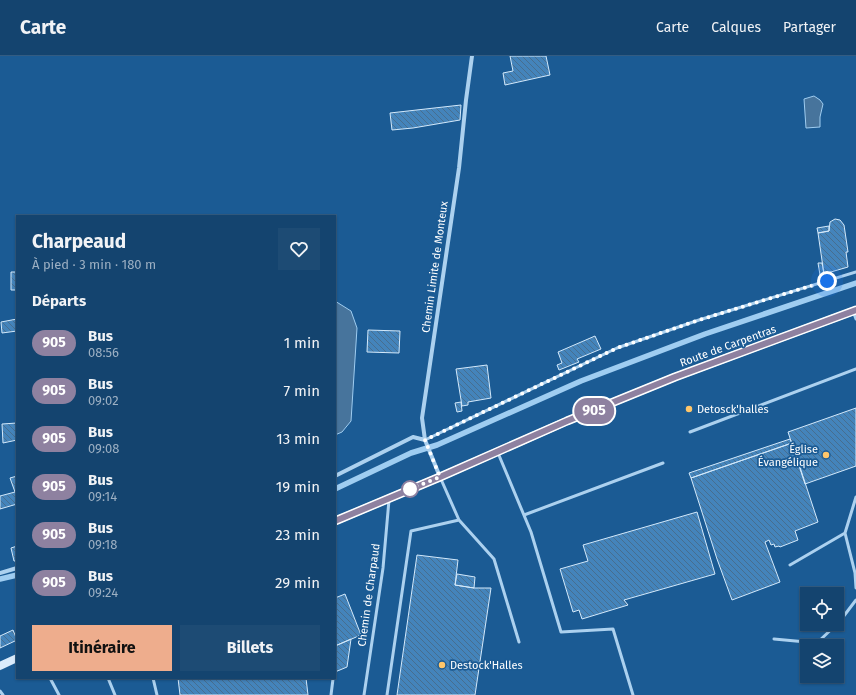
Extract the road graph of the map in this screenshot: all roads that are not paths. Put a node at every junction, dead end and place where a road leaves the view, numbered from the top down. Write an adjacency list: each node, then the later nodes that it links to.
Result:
1 (472, 56): 6 (street, Chemin Limite de Monteux)
2 (856, 272): 6 (lane)
3 (855, 313): 7 (main road, Route de Carpentras)
4 (856, 369): 5 (lane)
5 (690, 432)
6 (425, 440): 9 (street); 10 (street, Chemin Limite de Monteux)
7 (497, 452): 10 (main road, Route de Carpentras); 13 (lane)
8 (663, 463): 13 (lane)
9 (336, 476)
10 (440, 477): 12 (main road, Route de Carpentras); 14 (lane)
11 (856, 497): 16 (lane)
12 (389, 498): 15 (main road, Route de Carpentras); 36 (lane, Chemin de Charpaud)
13 (524, 515): 38 (lane)
14 (459, 520): 23 (lane); 37 (lane)
15 (336, 521)
16 (845, 533): 17 (lane); 20 (lane)
17 (790, 565)
18 (16, 568): 19 (street)
19 (0, 573)
20 (856, 588)
21 (856, 600): 22 (lane)
22 (774, 639)
23 (519, 642)
24 (16, 658): 25 (main road)
25 (0, 666)
26 (51, 679): 32 (lane)
27 (108, 679): 33 (lane)
28 (153, 679): 34 (lane)
29 (333, 679): 35 (lane)
30 (0, 691): 31 (lane)
31 (3, 695)
32 (59, 695)
33 (115, 695)
34 (157, 695)
35 (331, 695)
36 (364, 695)
37 (387, 695)
38 (633, 695)

